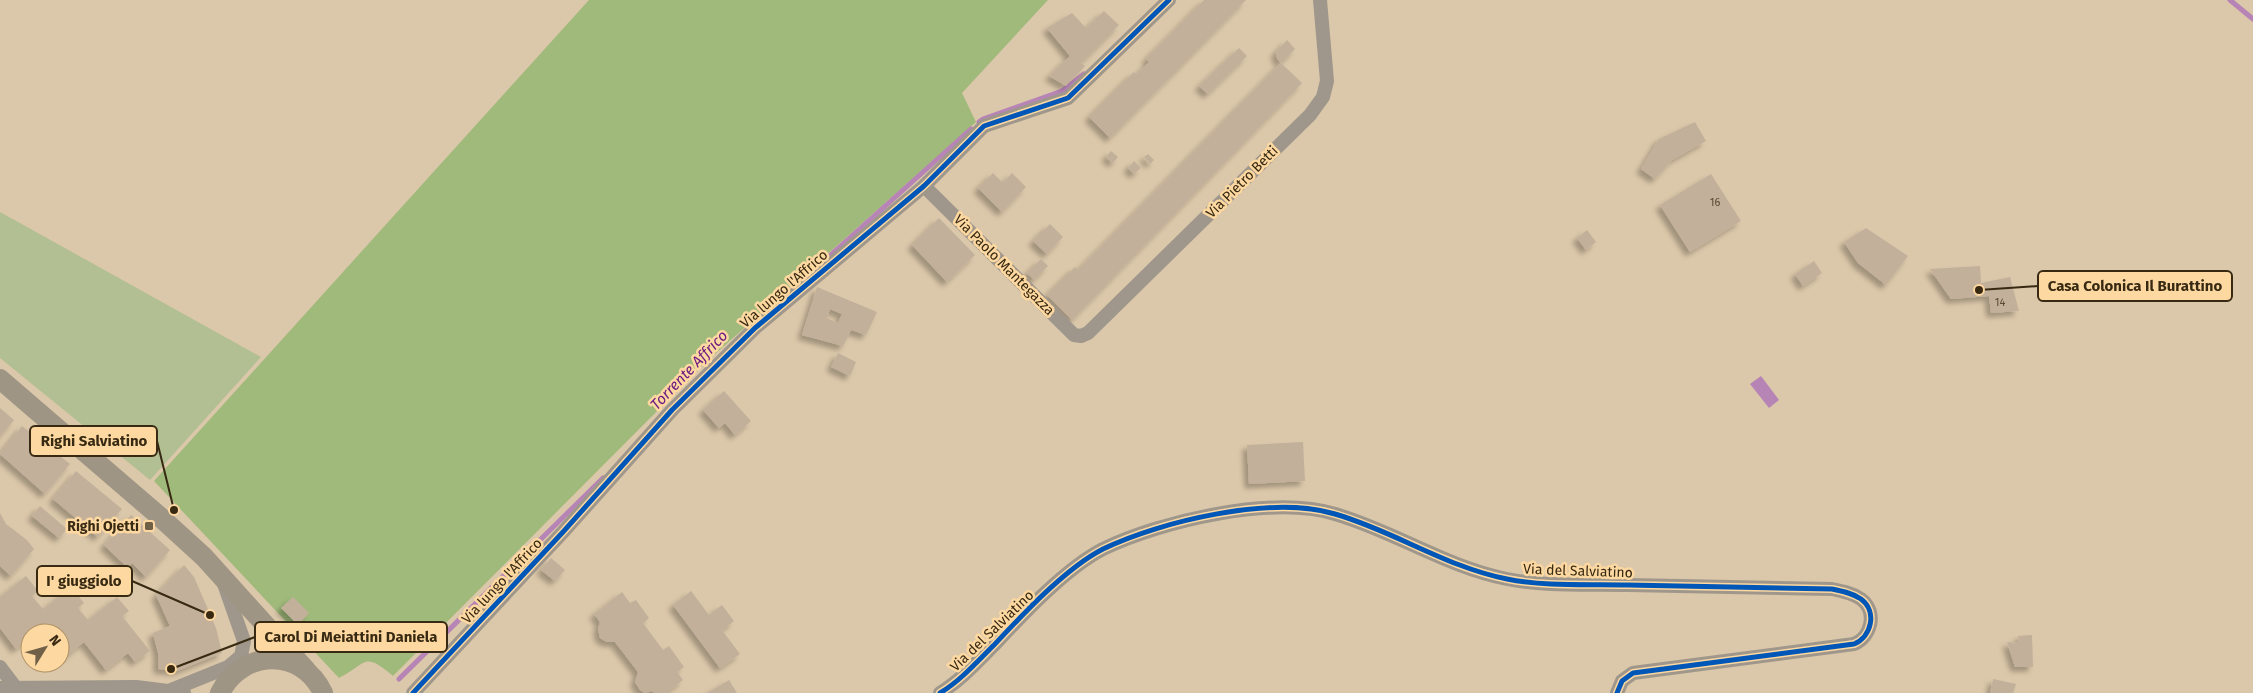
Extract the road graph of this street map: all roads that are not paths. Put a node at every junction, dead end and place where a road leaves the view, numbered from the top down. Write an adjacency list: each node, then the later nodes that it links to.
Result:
1 (1169, 0): 3 (street, Via lungo l'Affrico)
2 (1320, 0): 4 (street, Via Pietro Betti)
3 (924, 186): 4 (street, Via Paolo Mantegazza); 16 (street, Via lungo l'Affrico)
4 (1088, 333)
5 (0, 379): 6 (main road)
6 (215, 568): 7 (main road); 8 (street)
7 (257, 615): 8 (main road); 10 (main road)
8 (245, 661): 10 (main road); 14 (main road); 15 (street)
9 (0, 668): 12 (street)
10 (306, 670): 13 (main road)
11 (0, 688): 12 (street)
12 (16, 688): 15 (street)
13 (323, 690)
14 (217, 691)
15 (176, 692)
16 (413, 693)
17 (940, 693): 18 (street, Via del Salviatino)
18 (1617, 693)

